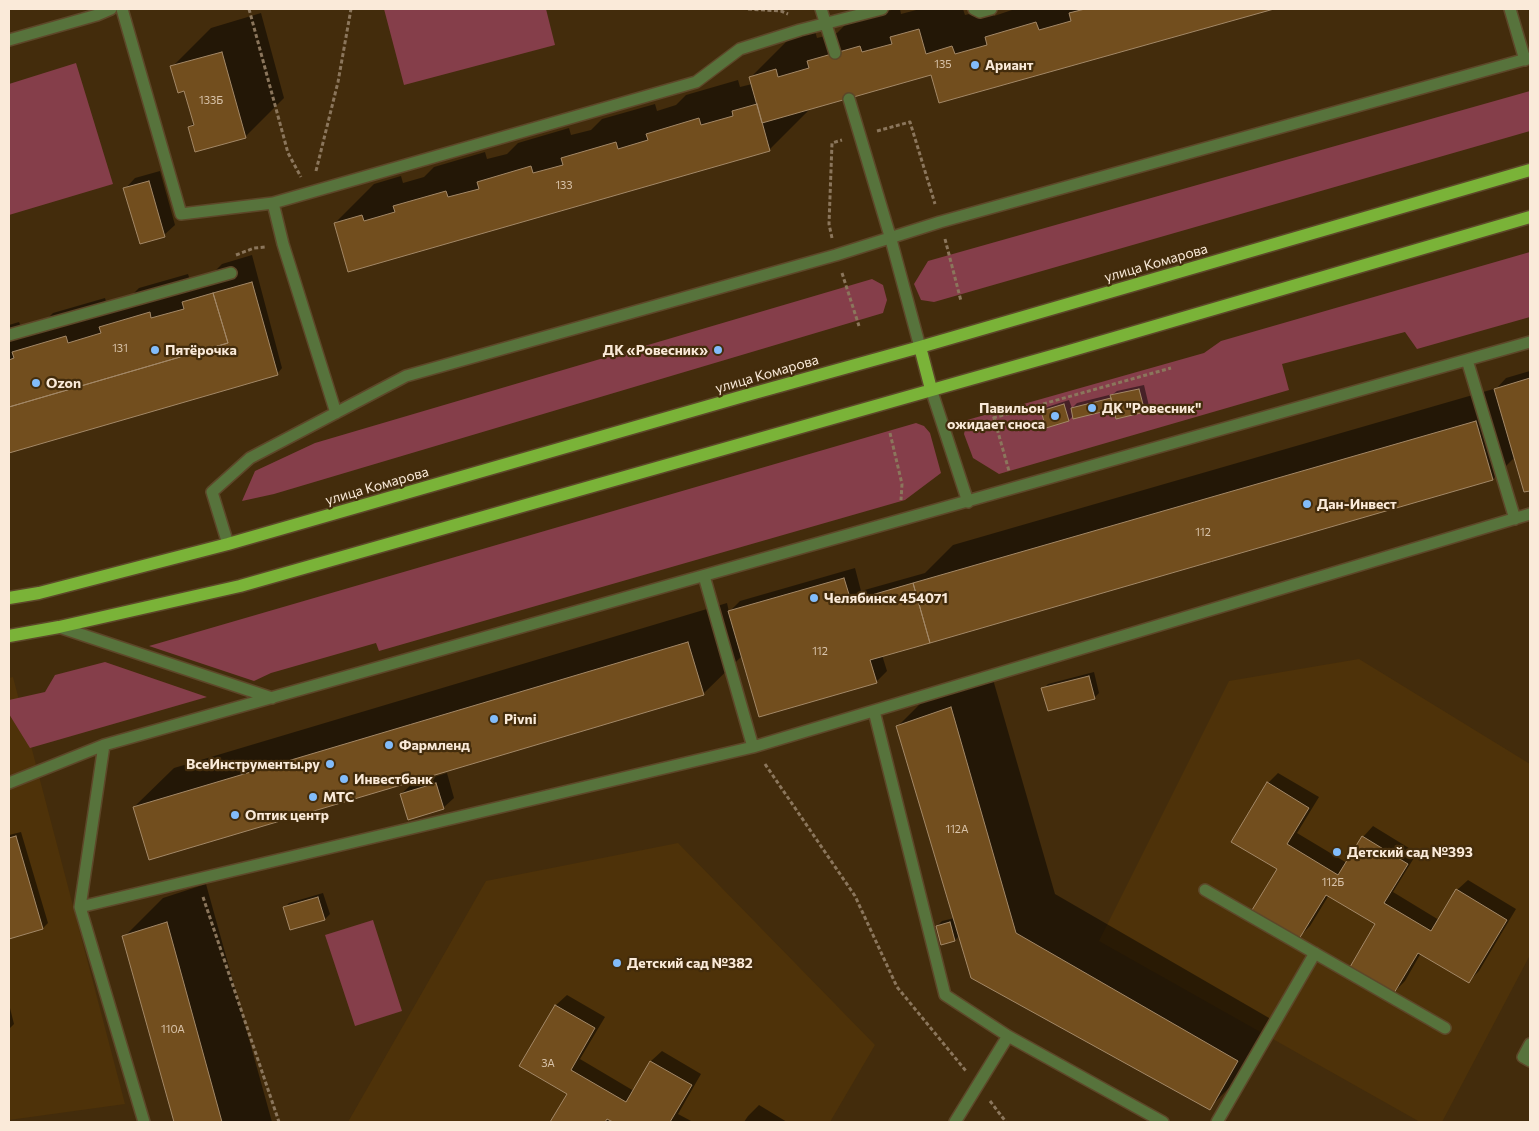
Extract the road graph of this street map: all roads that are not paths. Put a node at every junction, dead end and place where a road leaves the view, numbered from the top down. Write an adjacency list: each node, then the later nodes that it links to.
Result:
1 (111, 9): 9 (lane)
2 (122, 9): 14 (lane)
3 (822, 9): 8 (lane)
4 (882, 9): 8 (lane)
5 (974, 9): 6 (lane)
6 (991, 9)
7 (1510, 9): 11 (lane)
8 (827, 24): 10 (lane); 14 (lane)
9 (9, 40)
10 (835, 53)
11 (1528, 59): 16 (lane)
12 (849, 99): 16 (lane)
13 (1530, 170): 20 (main road, улица Комарова)
14 (273, 203): 23 (lane)
15 (1530, 217): 22 (main road)
16 (890, 236): 20 (lane); 23 (lane)
17 (230, 273): 18 (lane)
18 (9, 336)
19 (1530, 342): 21 (lane)
20 (920, 347): 22 (main road); 27 (main road, улица Комарова)
21 (1467, 360): 24 (lane); 26 (lane)
22 (931, 389): 24 (lane); 30 (main road)
23 (336, 412): 27 (lane)
24 (968, 502): 28 (lane)
25 (1530, 514): 26 (lane)
26 (1515, 520): 33 (lane)
27 (228, 544): 29 (main road, улица Комарова)
28 (704, 576): 32 (lane); 35 (lane)
29 (9, 598)
30 (59, 627): 31 (main road); 32 (lane)
31 (9, 636)
32 (272, 698): 34 (lane)
33 (874, 711): 35 (lane); 41 (lane)
34 (104, 745): 36 (lane); 38 (lane)
35 (754, 747): 38 (lane)
36 (9, 783)
37 (1204, 890): 39 (lane)
38 (80, 908): 44 (lane)
39 (1315, 953): 40 (lane); 47 (lane)
40 (1445, 1028)
41 (1008, 1036): 45 (lane); 46 (lane)
42 (1530, 1044): 43 (lane)
43 (1530, 1061)
44 (144, 1122)
45 (955, 1122)
46 (1163, 1122)
47 (1217, 1122)

